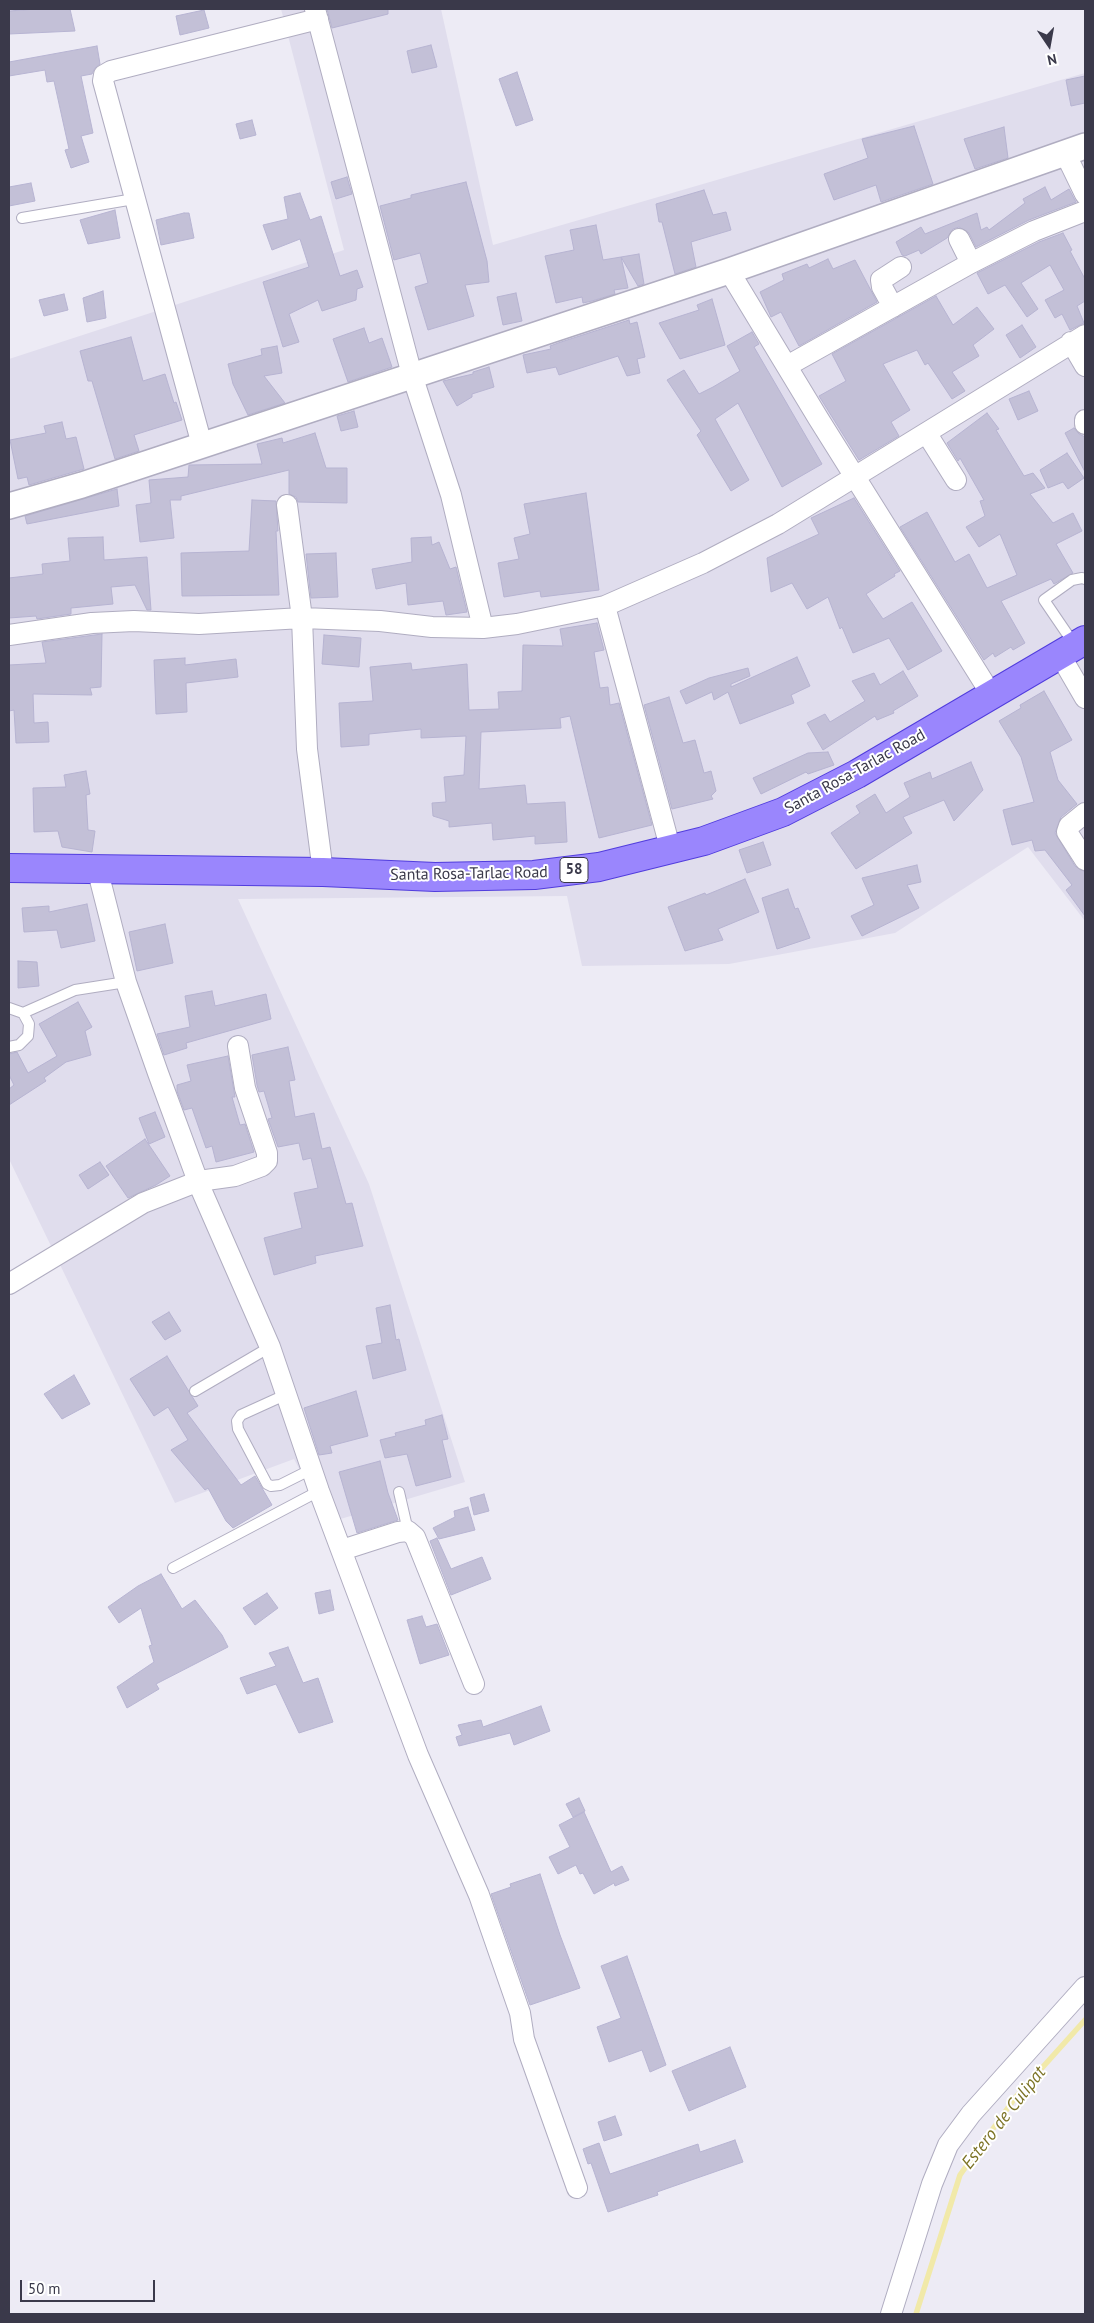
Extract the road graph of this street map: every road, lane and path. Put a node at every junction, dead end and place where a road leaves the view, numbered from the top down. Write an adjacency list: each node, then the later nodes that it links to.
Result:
1 (317, 14): 4 (street); 15 (street)
2 (1075, 150): 3 (street); 10 (street)
3 (1085, 194)
4 (134, 199): 6 (lane); 17 (street)
5 (1085, 211): 8 (street)
6 (22, 218)
7 (958, 239): 8 (street)
8 (971, 263): 11 (street)
9 (901, 267): 11 (street)
10 (729, 271): 13 (street); 15 (street)
11 (893, 307): 13 (street)
12 (1078, 338): 14 (street); 16 (street)
13 (787, 366): 18 (street)
14 (1085, 366)
15 (412, 375): 17 (street); 25 (street)
16 (927, 434): 18 (street); 19 (street)
17 (202, 445): 21 (street)
18 (856, 477): 23 (street); 28 (street)
19 (956, 480)
20 (287, 505): 24 (street)
21 (9, 506)
22 (1085, 579): 27 (lane)
23 (604, 606): 25 (street); 31 (street)
24 (302, 618): 25 (street); 26 (street); 35 (street)
25 (483, 628)
26 (9, 635)
27 (1074, 647): 28 (highway, Santa Rosa-Tarlac Road / 58); 29 (street)
28 (991, 694): 31 (highway, Santa Rosa-Tarlac Road / 58)
29 (1085, 698)
30 (1085, 813): 32 (street)
31 (671, 851): 35 (highway, Santa Rosa-Tarlac Road / 58)
32 (1085, 860)
33 (9, 868): 34 (highway, Santa Rosa-Tarlac Road / 58)
34 (97, 868): 35 (highway, Santa Rosa-Tarlac Road / 58); 36 (street)
35 (323, 872)
36 (126, 982): 38 (lane); 41 (street)
37 (9, 1008): 38 (lane)
38 (24, 1013): 40 (lane)
39 (238, 1046): 41 (street)
40 (9, 1047)
41 (199, 1182): 42 (street); 43 (street)
42 (9, 1284)
43 (270, 1347): 44 (lane); 45 (street)
44 (195, 1390)
45 (285, 1394): 46 (street); 46 (lane)
46 (312, 1469): 47 (street)
47 (319, 1491): 50 (street); 51 (lane)
48 (399, 1492): 49 (lane)
49 (408, 1531): 50 (street); 52 (street)
50 (342, 1550): 54 (street)
51 (174, 1568)
52 (474, 1684)
53 (1085, 1987): 55 (street)
54 (578, 2188)
55 (891, 2314)

